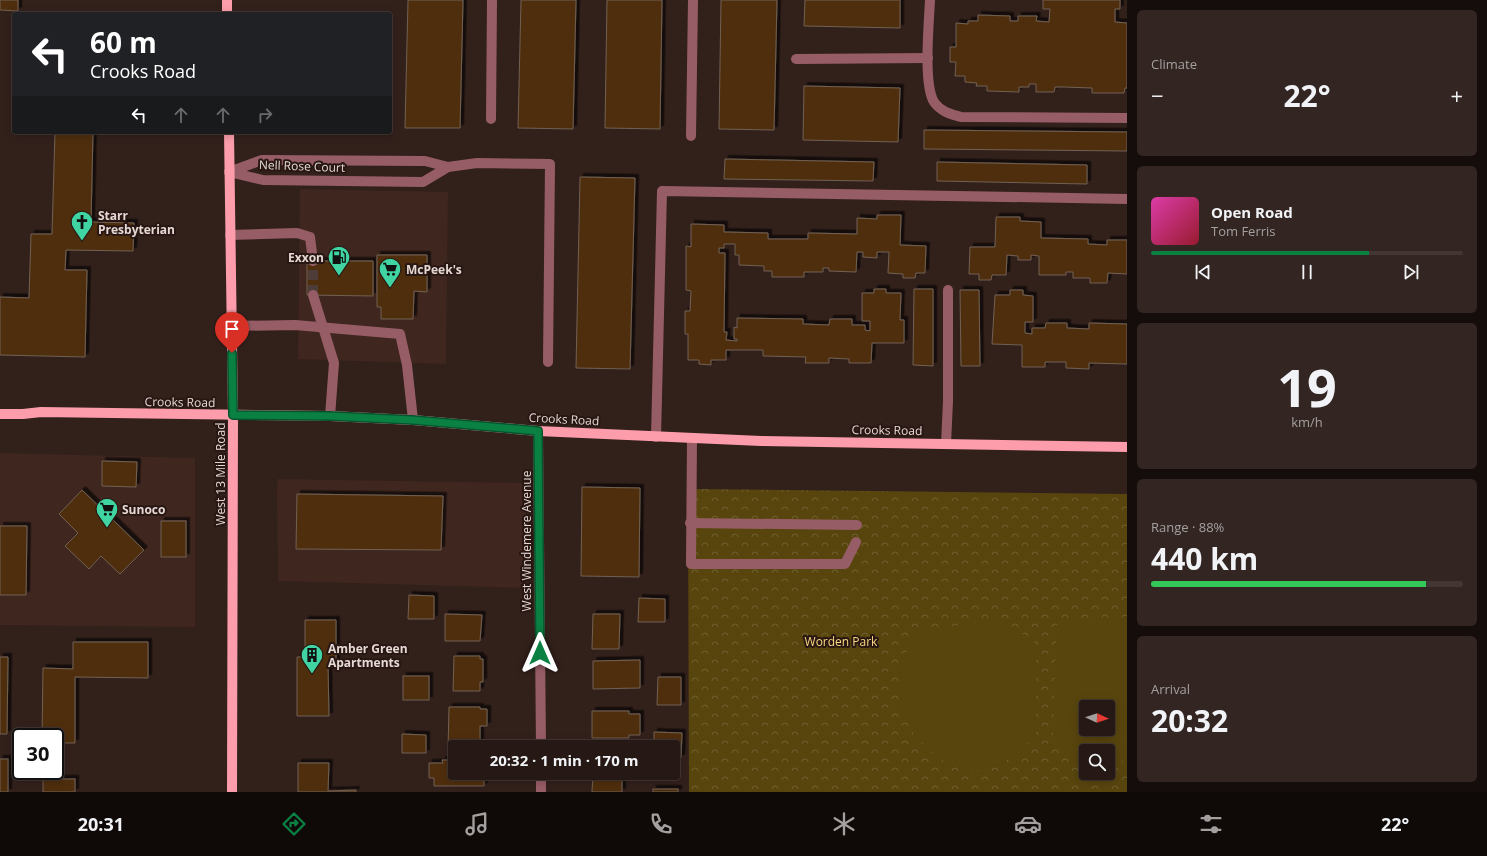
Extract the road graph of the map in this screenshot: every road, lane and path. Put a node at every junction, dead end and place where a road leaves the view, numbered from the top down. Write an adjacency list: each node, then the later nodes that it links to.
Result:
1 (227, 0): 5 (main road)
2 (492, 0): 9 (street)
3 (693, 0): 11 (street)
4 (930, 0): 6 (street)
5 (227, 12)
6 (928, 58): 7 (street); 8 (street)
7 (796, 59)
8 (1127, 118)
9 (492, 119)
10 (229, 134): 13 (main road, West 13 Mile Road)
11 (691, 136)
12 (448, 167): 13 (street, Nell Rose Court); 13 (street, Nell Rose Court); 21 (street, Nell Rose Court)
13 (230, 172): 15 (main road, West 13 Mile Road)
14 (1127, 199): 27 (street)
15 (230, 235): 16 (street); 19 (main road, West 13 Mile Road)
16 (313, 261)
17 (948, 290): 29 (street)
18 (313, 295): 20 (street)
19 (232, 326): 20 (street); 23 (main road, West 13 Mile Road)
20 (324, 328): 24 (street); 25 (street)
21 (548, 362)
22 (0, 414): 23 (main road, Crooks Road)
23 (233, 415): 24 (main road, Crooks Road); 36 (main road, West 13 Mile Road)
24 (330, 416): 25 (main road, Crooks Road)
25 (413, 420): 26 (main road, Crooks Road)
26 (538, 431): 27 (main road, Crooks Road); 34 (street, West Windemere Avenue)
27 (656, 437): 28 (main road, Crooks Road)
28 (692, 438): 29 (main road, Crooks Road); 31 (street)
29 (946, 444): 30 (main road, Crooks Road)
30 (1127, 447)
31 (690, 523): 32 (street); 33 (street)
32 (857, 525)
33 (856, 542)
34 (541, 740)
35 (541, 780): 37 (street)
36 (232, 792)
37 (541, 792)

